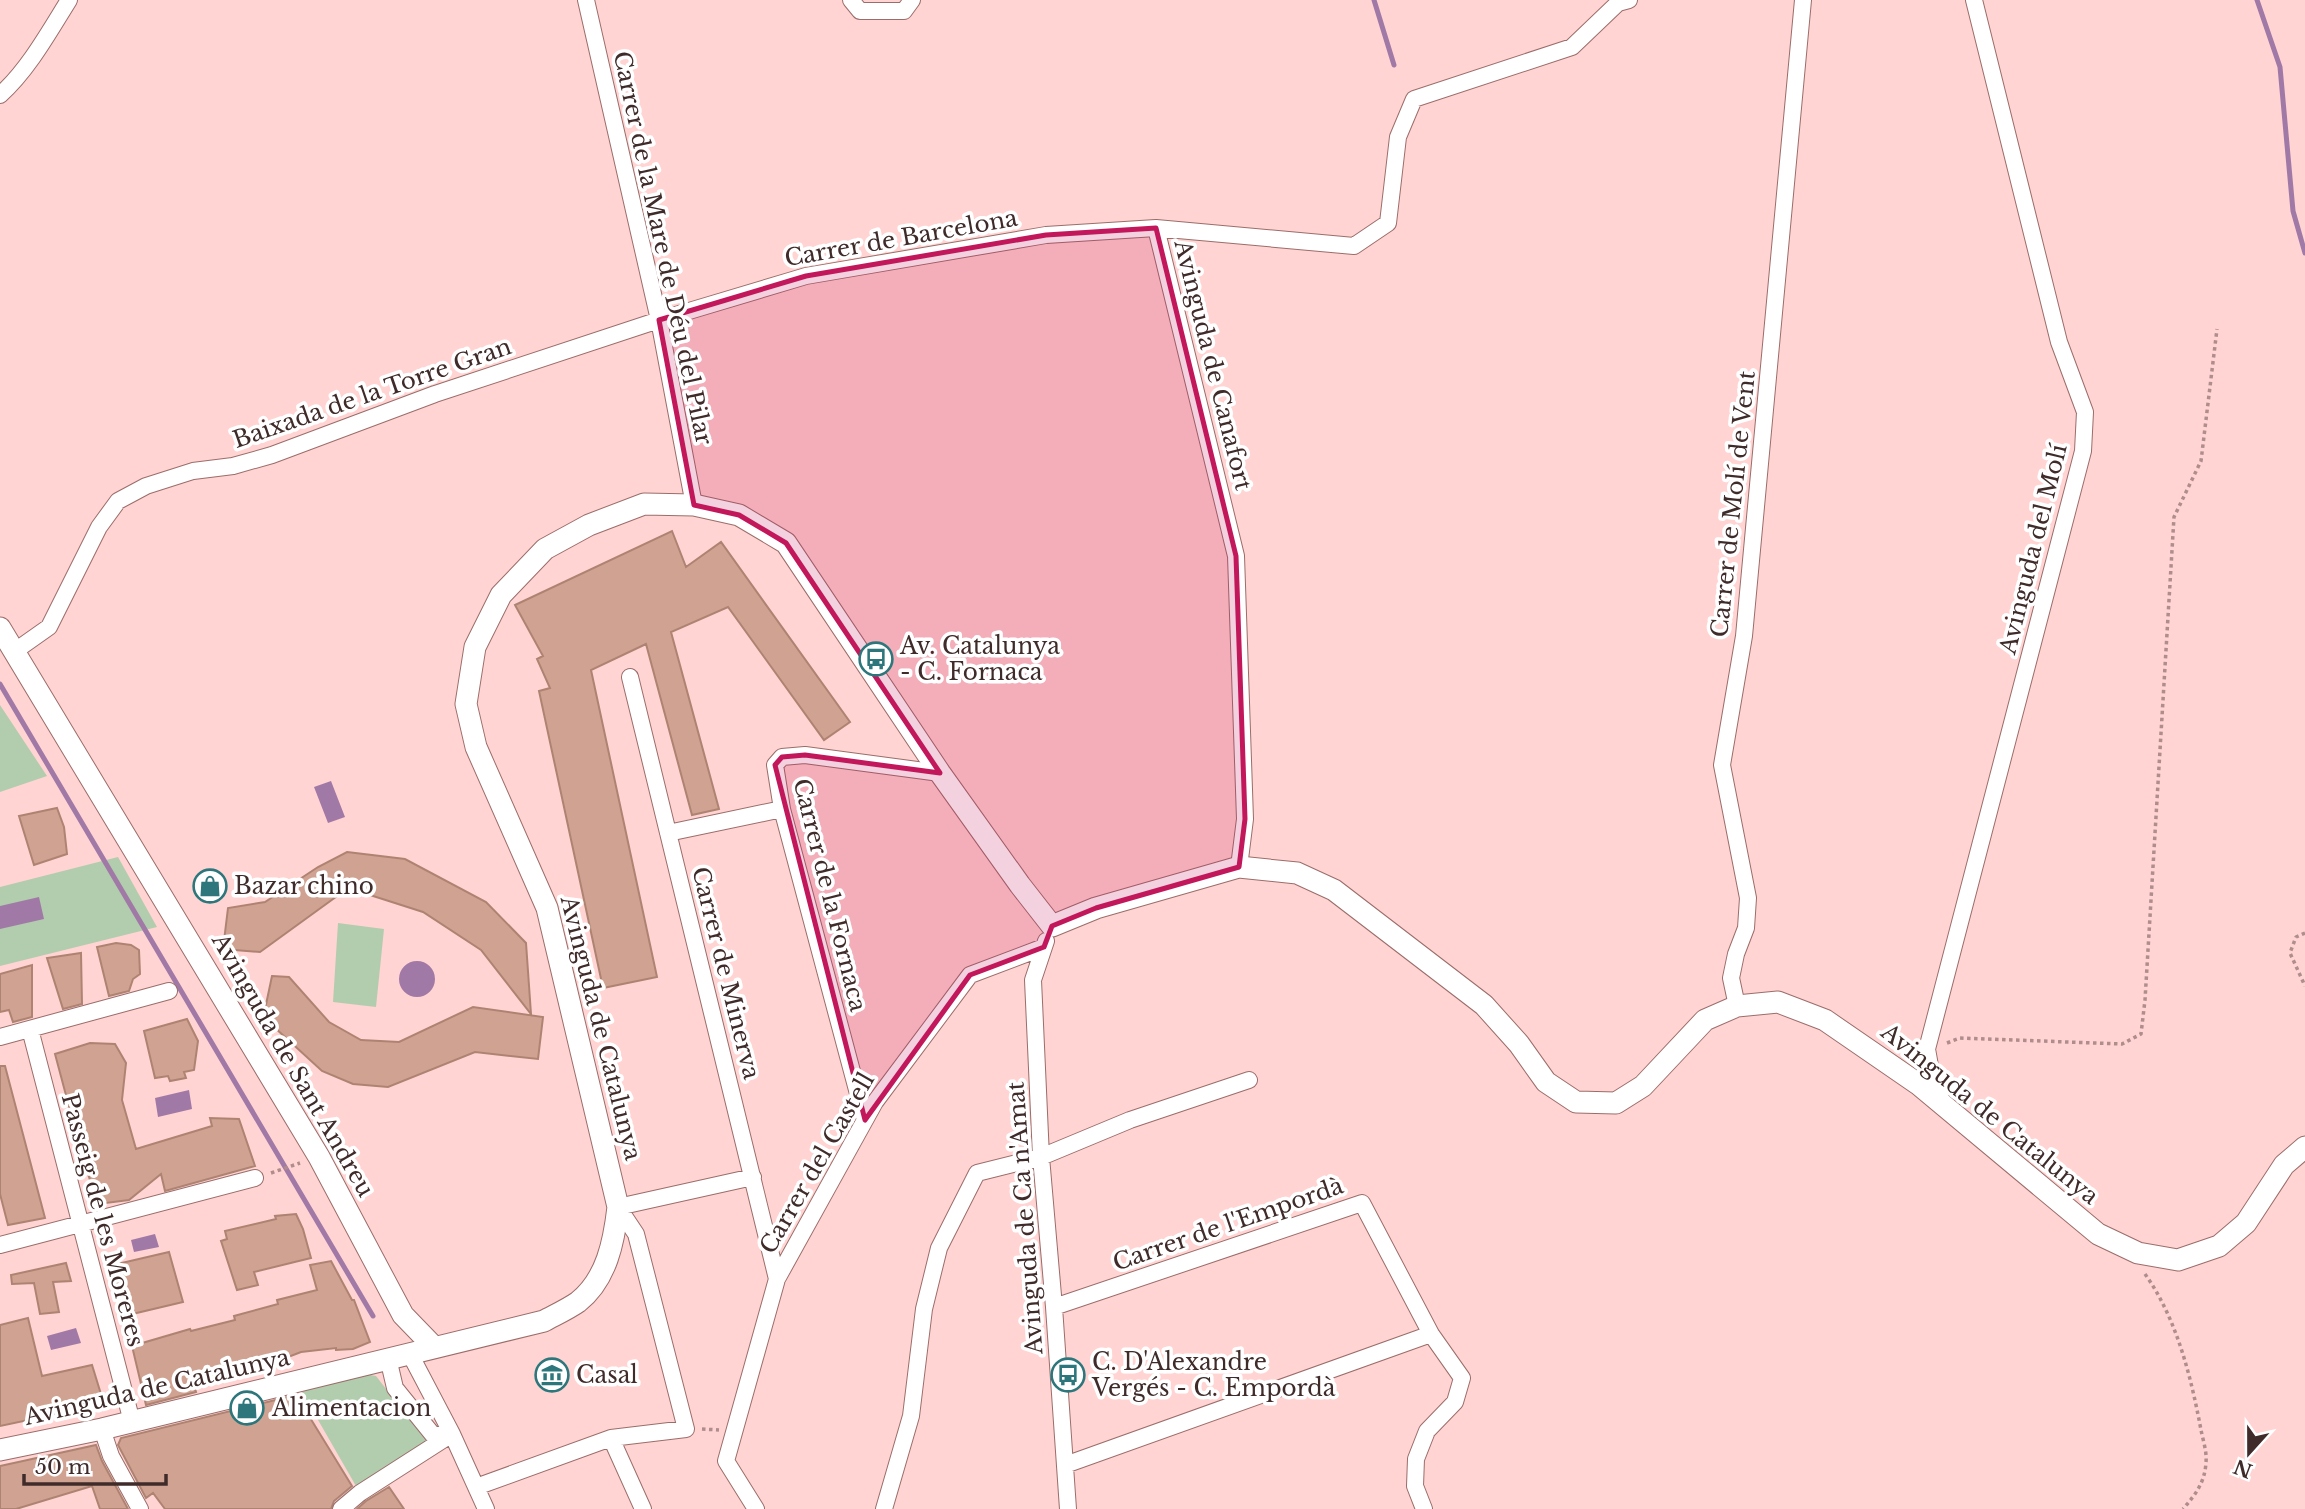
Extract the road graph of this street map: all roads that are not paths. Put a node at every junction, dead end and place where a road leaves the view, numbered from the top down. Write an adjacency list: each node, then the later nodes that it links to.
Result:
1 (69, 0): 8 (street)
2 (586, 0): 10 (street, Carrer de la Mare de Déu del Pilar)
3 (851, 0): 4 (street)
4 (912, 0)
5 (1629, 0): 9 (street, Avinguda de Canafort)
6 (1802, 0): 22 (street, Carrer de Molí de Vent)
7 (1974, 0): 26 (street, Avinguda del Molí)
8 (0, 96)
9 (1156, 228): 10 (street, Carrer de Barcelona); 18 (street, Avinguda de Canafort)
10 (659, 320): 11 (street, Carrer de la Mare de Déu del Pilar); 13 (street, Baixada de la Torre Gran)
11 (694, 505): 15 (street, Avinguda de Catalunya); 32 (street, Avinguda de Catalunya)
12 (0, 628): 13 (street, Avinguda de Sant Andreu)
13 (15, 651): 38 (street, Avinguda de Sant Andreu)
14 (630, 677): 17 (street, Carrer de Minerva)
15 (940, 773): 16 (street, Carrer de la Fornaca); 19 (street, Avinguda de Catalunya)
16 (782, 808): 17 (street); 27 (street, Carrer de la Fornaca)
17 (668, 833): 30 (street, Carrer de Minerva)
18 (1239, 867): 19 (street, Avinguda de Catalunya); 22 (street, Avinguda de Catalunya)
19 (1052, 926): 20 (street, Avinguda de Ca n'Amat)
20 (1044, 947): 27 (street, Carrer del Castell); 29 (street, Avinguda de Ca n'Amat)
21 (169, 991): 23 (street)
22 (1737, 1006): 26 (street, Avinguda de Catalunya)
23 (30, 1029): 24 (street); 33 (street, Passeig de les Moreres)
24 (0, 1037)
25 (1249, 1080): 29 (street)
26 (1946, 1108): 28 (street, Avinguda de Catalunya)
27 (865, 1120): 35 (street, Carrer del Castell)
28 (2305, 1147)
29 (1041, 1157): 36 (street, Avinguda de Ca n'Amat); 53 (street)
30 (752, 1177): 32 (street); 35 (street, Carrer de Minerva)
31 (256, 1178): 33 (street)
32 (618, 1207): 38 (street, Avinguda de Catalunya); 44 (street)
33 (82, 1223): 34 (street); 41 (street, Passeig de les Moreres)
34 (0, 1245)
35 (777, 1279): 52 (street, Carrer del Castell)
36 (1054, 1307): 37 (street, Carrer de l'Empordà); 46 (street, Avinguda de Ca n'Amat)
37 (1431, 1334): 46 (street); 55 (street, Carrer de l'Empordà)
38 (433, 1346): 39 (street, Avinguda de Catalunya)
39 (410, 1354): 40 (street, Avinguda de Catalunya); 43 (street)
40 (387, 1358): 41 (street, Avinguda de Catalunya); 43 (street)
41 (132, 1422): 42 (street, Avinguda de Catalunya)
42 (102, 1429): 45 (street, Avinguda de Catalunya); 48 (street)
43 (452, 1434): 47 (street); 49 (street)
44 (611, 1438): 47 (street); 51 (street)
45 (0, 1450)
46 (1065, 1465): 54 (street, Avinguda de Ca n'Amat)
47 (476, 1487): 50 (street)
48 (140, 1509)
49 (341, 1509)
50 (486, 1509)
51 (643, 1509)
52 (756, 1509)
53 (884, 1509)
54 (1068, 1509)
55 (1424, 1509)

